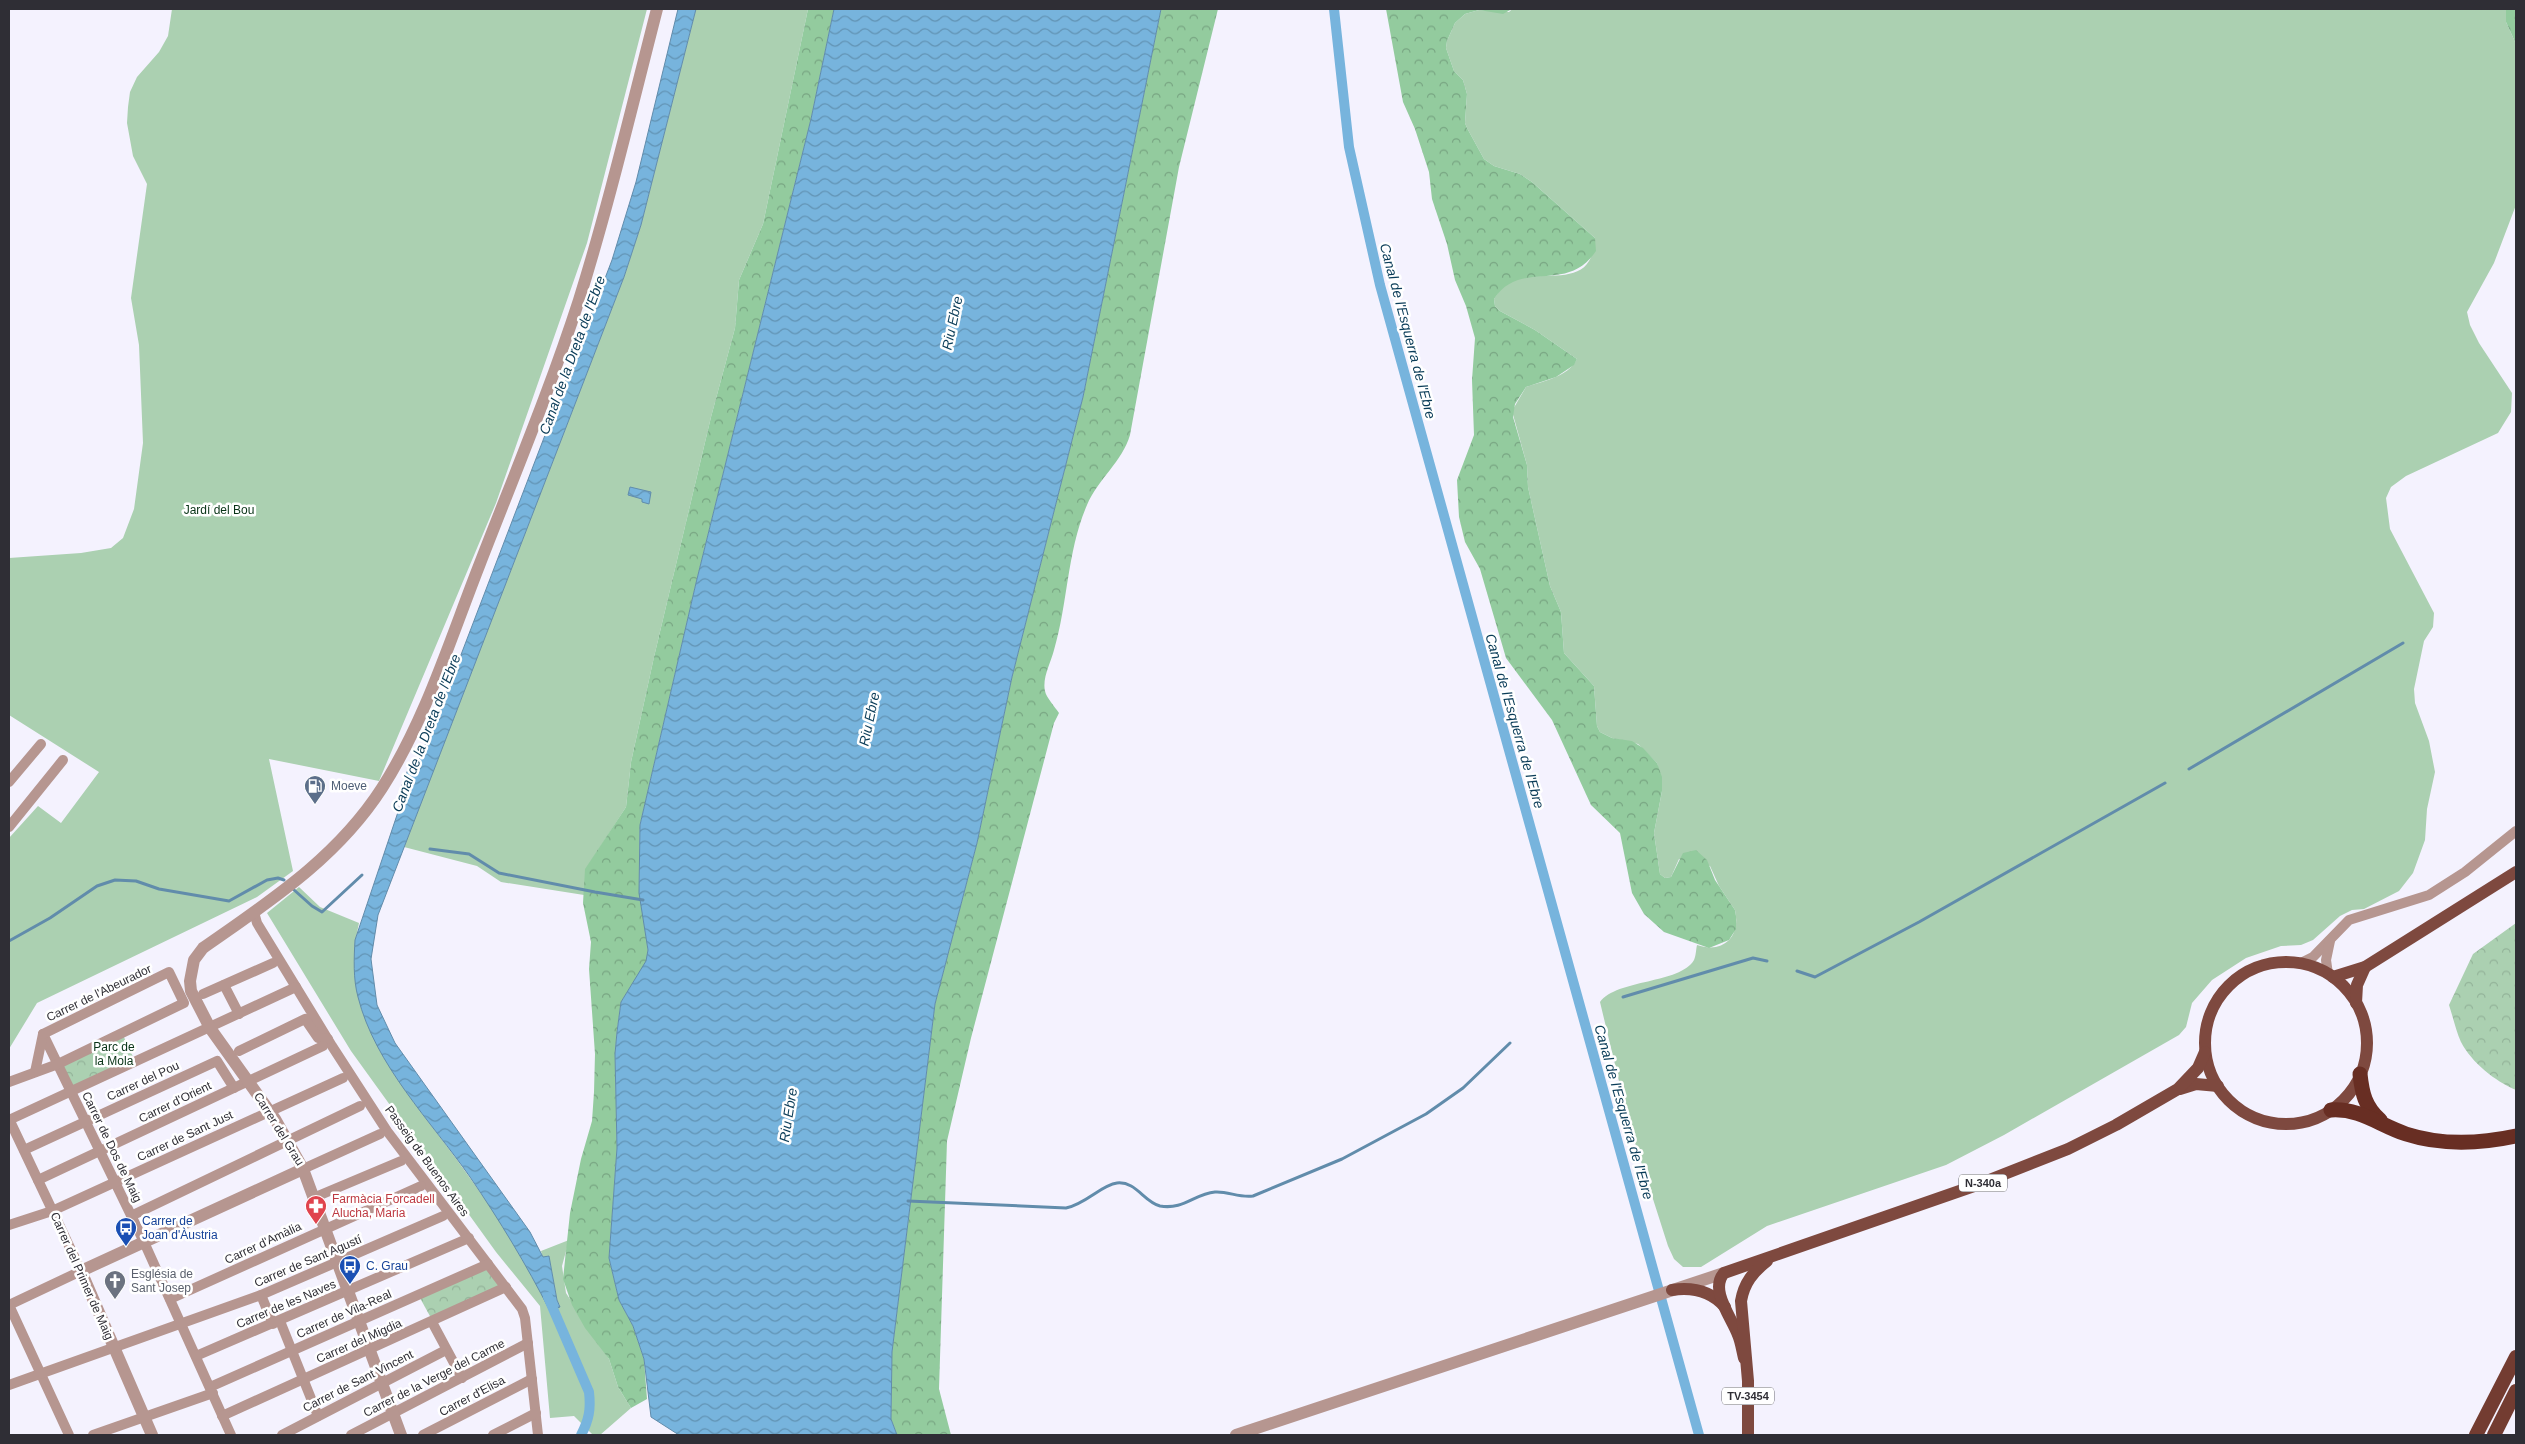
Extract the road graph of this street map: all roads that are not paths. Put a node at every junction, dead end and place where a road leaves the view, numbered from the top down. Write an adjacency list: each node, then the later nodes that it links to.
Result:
1 (657, 9): 8 (street)
2 (41, 744): 4 (street)
3 (63, 760): 5 (street)
4 (9, 782)
5 (9, 827)
6 (2516, 832): 9 (street)
7 (2516, 872): 12 (main road)
8 (254, 912): 15 (street, Passeig de Buenos Aires); 19 (street, Carrer del Grau)
9 (2331, 938): 11 (street); 13 (street)
10 (273, 963): 14 (street)
11 (2301, 963): 13 (main road); 23 (main road)
12 (2366, 967): 13 (main road); 17 (main road)
13 (2330, 975): 17 (main road)
14 (224, 985): 16 (street); 18 (street)
15 (296, 987): 18 (street); 21 (street, Passeig de Buenos Aires)
16 (204, 994)
17 (2356, 1003): 26 (main road)
18 (239, 1014): 19 (street)
19 (210, 1028): 28 (street, Carrer del Grau); 33 (street)
20 (43, 1034): 24 (street, Carrer de Dos de Maig); 24 (street, Carrer de l'Abeurador); 25 (street, Carrer de l'Abeurador)
21 (326, 1042): 22 (street); 28 (street, Carrer d'Orient); 58 (street, Passeig de Buenos Aires)
22 (239, 1051)
23 (2206, 1052): 30 (main road); 32 (main road, N-340a)
24 (58, 1064): 25 (street); 33 (street, Carrer de Dos de Maig)
25 (35, 1072): 29 (street)
26 (2360, 1074): 35 (main road); 39 (highway)
27 (343, 1078): 36 (street, Carrer de Sant Just)
28 (248, 1081): 31 (street, Carrer d'Orient); 36 (street, Carrer del Grau)
29 (9, 1082)
30 (2218, 1086): 32 (main road, N-340a); 35 (main road)
31 (234, 1088): 38 (street, Carrer del Pou); 46 (street, Carrer d'Orient)
32 (2178, 1089): 60 (main road, N-340a)
33 (71, 1091): 37 (street); 38 (street, Carrer de Dos de Maig)
34 (360, 1106): 43 (street)
35 (2331, 1110): 39 (highway)
36 (270, 1111): 43 (street, Carrer del Grau); 50 (street, Carrer de Sant Just)
37 (9, 1119): 42 (street, Carrer del Primer de Maig)
38 (86, 1122): 45 (street, Carrer del Pou); 46 (street, Carrer de Dos de Maig)
39 (2386, 1126): 41 (highway)
40 (380, 1134): 48 (street)
41 (2516, 1136)
42 (19, 1140): 44 (street); 45 (street, Carrer del Primer de Maig)
43 (287, 1140): 48 (street, Carrer del Grau); 54 (street)
44 (9, 1144)
45 (24, 1150): 49 (street, Carrer del Primer de Maig)
46 (101, 1152): 49 (street, Carrer d'Orient); 50 (street, Carrer de Dos de Maig)
47 (401, 1161): 52 (street)
48 (303, 1168): 52 (street, Carrer del Grau); 59 (street)
49 (38, 1180): 53 (street, Carrer del Primer de Maig)
50 (115, 1182): 53 (street, Carrer de Sant Just); 54 (street, Carrer de Dos de Maig)
51 (421, 1186): 57 (street, Carrer d'Amàlia)
52 (313, 1198): 57 (street, Carrer del Grau)
53 (52, 1211): 56 (street, Carrer de Sant Just); 63 (street, Carrer del Primer de Maig)
54 (131, 1216): 59 (street, Carrer de Dos de Maig)
55 (443, 1216): 61 (street, Carrer de Sant Agustí)
56 (9, 1225)
57 (324, 1229): 61 (street, Carrer del Grau); 72 (street, Carrer d'Amàlia)
58 (469, 1238): 62 (street, Passeig de Buenos Aires); 67 (street, Carrer de les Naves)
59 (144, 1242): 63 (street); 72 (street, Carrer de Dos de Maig)
60 (1777, 1254): 64 (main road, N-340a); 69 (main road)
61 (336, 1263): 67 (street, Carrer del Grau); 70 (street, Carrer de Sant Agustí)
62 (488, 1264): 65 (street, Passeig de Buenos Aires); 75 (street, Carrer de Vila-Real)
63 (81, 1272): 73 (street); 80 (street, Carrer del Primer de Maig)
64 (1725, 1272): 66 (street, N-340a); 69 (main road); 71 (main road)
65 (506, 1287): 77 (street, Carrer del Migdia); 79 (street, Passeig de Buenos Aires)
66 (1670, 1290): 68 (main road); 110 (street, N-340a)
67 (348, 1291): 75 (street, Carrer del Grau); 76 (street, Carrer de les Naves)
68 (1706, 1293): 71 (main road); 74 (main road, TV-3454)
69 (1742, 1294): 71 (main road); 86 (main road, TV-3454)
70 (261, 1295): 76 (street); 78 (street, Carrer de Sant Agustí)
71 (1721, 1297): 74 (main road)
72 (170, 1299): 78 (street, Carrer de Dos de Maig)
73 (9, 1305): 87 (street)
74 (1726, 1309): 86 (main road, TV-3454)
75 (359, 1321): 82 (street, Carrer de Vila-Real); 83 (street, Carrer del Grau)
76 (277, 1322): 82 (street); 84 (street, Carrer de les Naves)
77 (432, 1322): 81 (street); 83 (street, Carrer del Migdia)
78 (182, 1325): 80 (street, Carrer de Sant Agustí); 84 (street, Carrer de Dos de Maig)
79 (528, 1344): 88 (street, Carrer de la Verge del Carme); 89 (street, Passeig de Buenos Aires)
80 (115, 1348): 87 (street, Carrer de Sant Agustí); 99 (street, Carrer del Primer de Maig)
81 (446, 1350): 88 (street); 91 (street, Carrer de Sant Vincent)
82 (292, 1351): 90 (street); 93 (street, Carrer de Vila-Real)
83 (369, 1351): 90 (street, Carrer del Migdia); 91 (street, Carrer del Grau)
84 (196, 1356): 93 (street, Carrer de Dos de Maig)
85 (2516, 1357): 112 (highway)
86 (1744, 1358): 111 (main road, TV-3454)
87 (40, 1375): 92 (street, Carrer de Sant Agustí); 100 (street)
88 (462, 1378): 95 (street, Carrer de la Verge del Carme)
89 (532, 1378): 96 (street, Passeig de Buenos Aires); 107 (street, Carrer d'Elisa)
90 (304, 1380): 97 (street, Carrer del Migdia); 98 (street)
91 (382, 1383): 95 (street, Carrer del Grau); 98 (street, Carrer de Sant Vincent)
92 (9, 1385)
93 (211, 1390): 97 (street, Carrer de Dos de Maig); 99 (street, Carrer de Vila-Real)
94 (2516, 1391): 113 (highway)
95 (394, 1413): 105 (street, Carrer de la Verge del Carme); 106 (street, Carrer del Grau)
96 (536, 1413): 108 (street); 109 (street, Passeig de Buenos Aires)
97 (222, 1416): 103 (street, Carrer de Dos de Maig)
98 (318, 1416): 104 (street, Carrer de Sant Vincent)
99 (144, 1418): 101 (street, Carrer de Vila-Real); 102 (street, Carrer del Primer de Maig)
100 (69, 1435)
101 (92, 1435)
102 (152, 1435)
103 (231, 1435)
104 (282, 1435)
105 (351, 1435)
106 (401, 1435)
107 (423, 1435)
108 (493, 1435)
109 (538, 1435)
110 (1236, 1435)
111 (1748, 1435)
112 (2476, 1435)
113 (2494, 1435)

